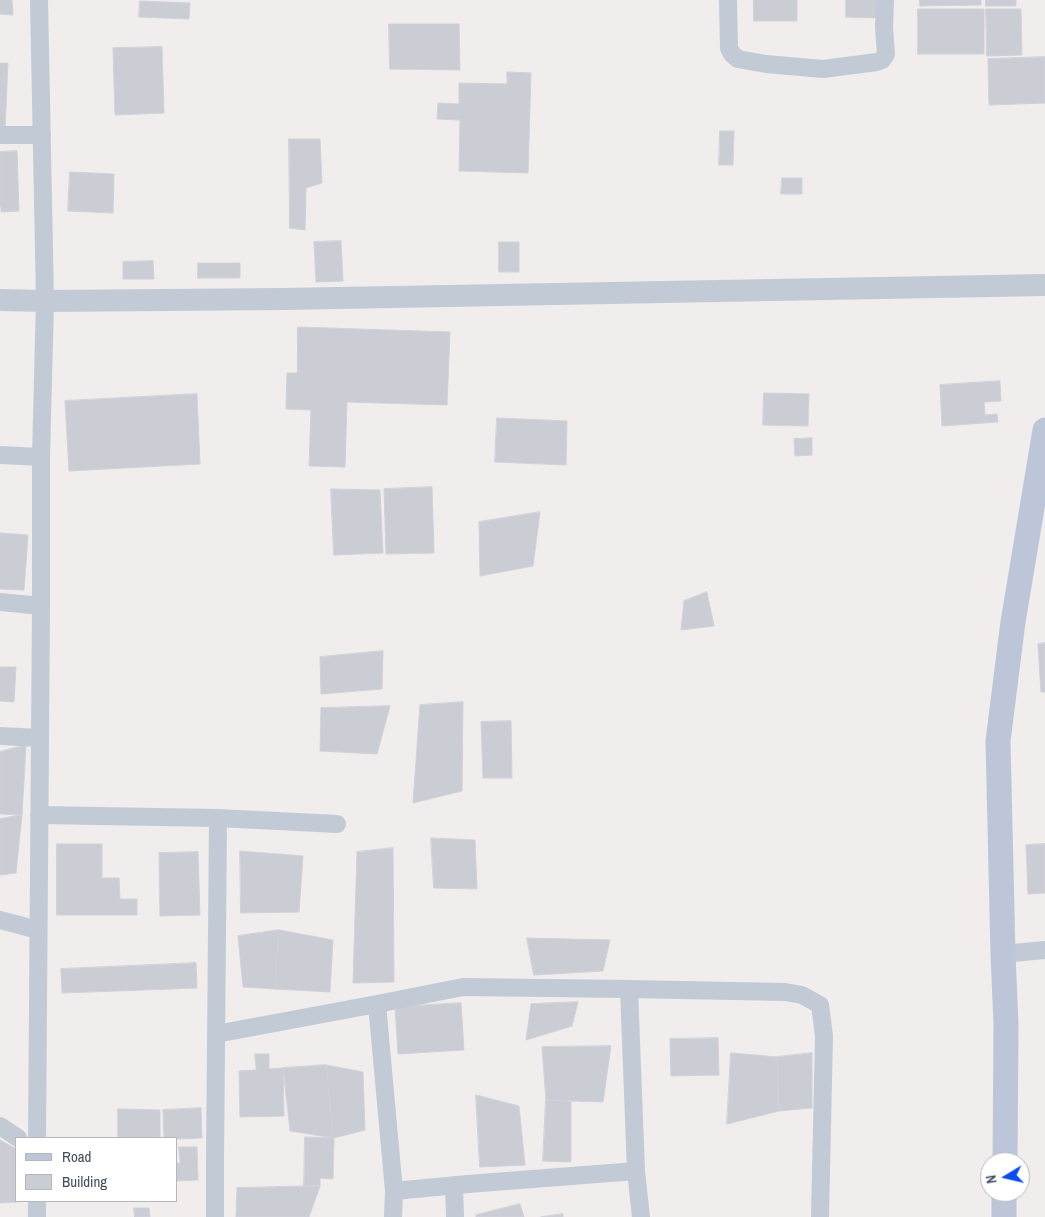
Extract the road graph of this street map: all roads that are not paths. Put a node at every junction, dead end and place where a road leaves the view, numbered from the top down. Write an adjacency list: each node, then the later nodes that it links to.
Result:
1 (39, 0): 5 (street)
2 (728, 0): 3 (street)
3 (885, 0)
4 (0, 135): 5 (street)
5 (42, 135): 8 (street)
6 (1045, 285): 8 (street)
7 (0, 300): 8 (street)
8 (45, 301): 11 (street)
9 (1045, 430): 22 (main road)
10 (0, 455): 11 (street)
11 (41, 457): 13 (street)
12 (0, 602): 13 (street)
13 (41, 606): 15 (street)
14 (0, 736): 15 (street)
15 (40, 738): 16 (street)
16 (39, 815): 17 (street); 20 (street)
17 (218, 818): 18 (street); 25 (street)
18 (337, 824)
19 (0, 920): 20 (street)
20 (38, 930): 28 (street)
21 (1045, 950): 22 (street)
22 (1003, 954): 29 (main road)
23 (630, 989): 24 (street); 30 (street); 40 (street)
24 (377, 1004): 25 (street); 32 (street)
25 (216, 1034): 36 (street)
26 (0, 1126): 27 (street)
27 (16, 1137)
28 (36, 1137)
29 (1005, 1152)
30 (636, 1171): 31 (street); 39 (street)
31 (454, 1185): 32 (street); 38 (street)
32 (394, 1191): 37 (street)
33 (37, 1202): 35 (street)
34 (1004, 1202): 41 (main road)
35 (37, 1217)
36 (215, 1217)
37 (393, 1217)
38 (455, 1217)
39 (641, 1217)
40 (820, 1217)
41 (1004, 1217)

